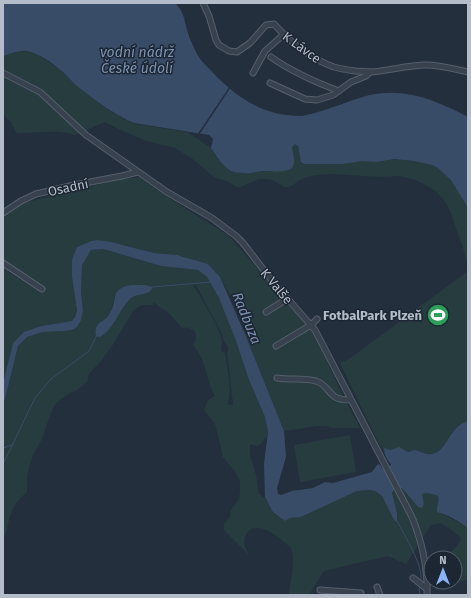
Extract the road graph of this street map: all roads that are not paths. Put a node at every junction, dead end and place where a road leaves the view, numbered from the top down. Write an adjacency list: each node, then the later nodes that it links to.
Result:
1 (203, 3): 2 (street, K Lávce)
2 (284, 35): 4 (street, K Lávce); 7 (street)
3 (271, 57): 9 (street)
4 (370, 72): 5 (street, K Lávce); 9 (street)
5 (468, 72)
6 (3, 73): 10 (street, K Valše)
7 (253, 74)
8 (270, 83): 9 (street)
9 (339, 91)
10 (138, 172): 11 (street, Osadní); 14 (street, K Valše)
11 (3, 213)
12 (3, 263): 13 (street)
13 (42, 289)
14 (287, 299): 15 (street); 17 (street, K Valše)
15 (266, 312)
16 (317, 319): 17 (street)
17 (311, 325): 18 (street); 20 (street, K Valše)
18 (276, 346)
19 (277, 378): 20 (street)
20 (351, 400): 24 (street, K Valše)
21 (413, 578): 24 (street)
22 (377, 587): 26 (street)
23 (320, 590): 25 (street)
24 (427, 592)
25 (361, 595)
26 (380, 595)

